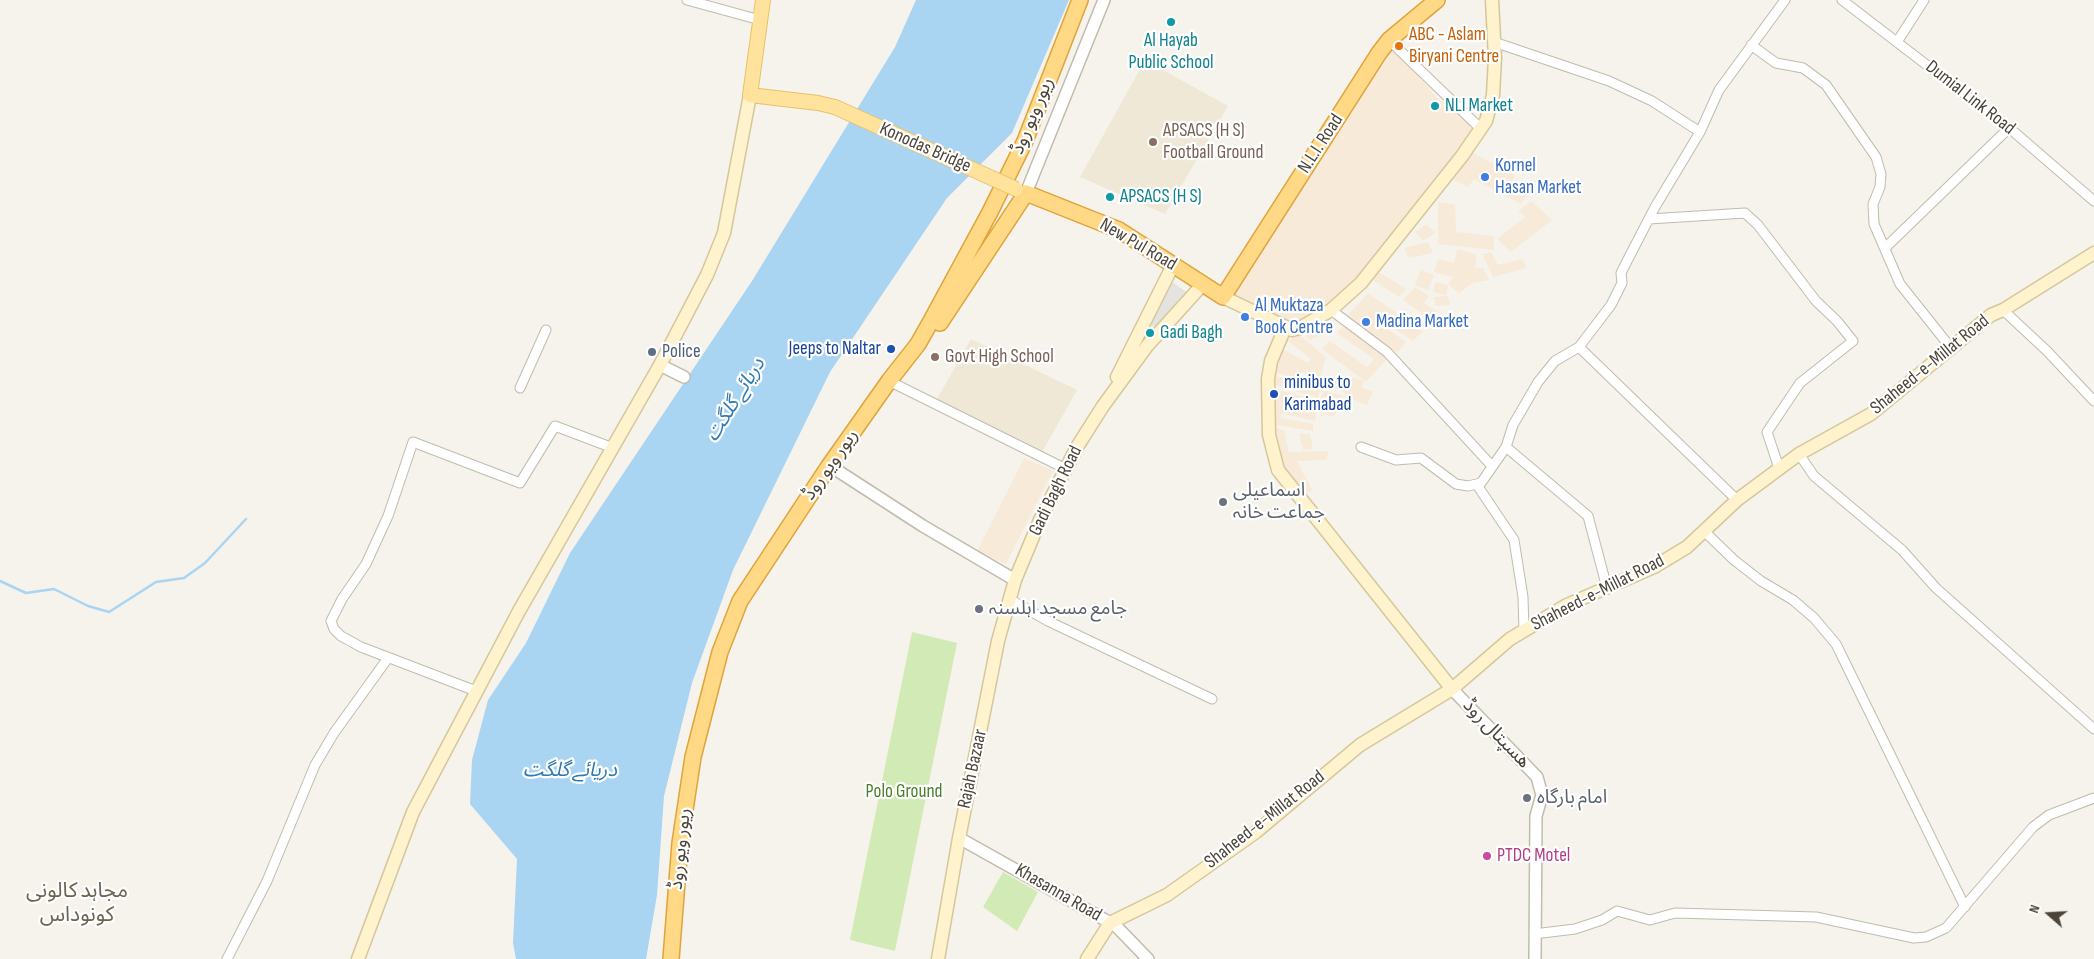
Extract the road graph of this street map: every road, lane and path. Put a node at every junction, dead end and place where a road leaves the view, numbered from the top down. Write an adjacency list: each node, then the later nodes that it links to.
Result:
1 (687, 0): 10 (street)
2 (763, 0): 10 (main road)
3 (1080, 0): 32 (highway, ریور ویو روڈ)
4 (1104, 0): 19 (street)
5 (1492, 0): 12 (main road)
6 (1785, 0): 14 (street)
7 (1842, 0): 13 (street, Dumial Link Road)
8 (1924, 0): 13 (street)
9 (1435, 2): 11 (highway, N.L.I. Road)
10 (760, 20): 15 (main road)
11 (1389, 40): 17 (street); 26 (highway, N.L.I. Road)
12 (1494, 42): 17 (main road); 18 (street)
13 (1896, 42): 16 (street, Dumial Link Road)
14 (1751, 45): 18 (street); 22 (street)
15 (750, 95): 19 (main road, Konodas Bridge, bridge); 36 (main road)
16 (2009, 128): 20 (street, Dumial Link Road); 22 (street)
17 (1481, 129): 27 (main road)
18 (1700, 132): 21 (street)
19 (1021, 191): 24 (highway, New Pul Road); 32 (highway)
20 (2094, 201)
21 (1649, 219): 34 (street); 48 (street)
22 (1885, 248): 35 (street)
23 (2094, 253): 28 (main road, Shaheed-e-Millat Road)
24 (1173, 265): 25 (highway, New Pul Road); 31 (main road, Gadi Bagh Road)
25 (1203, 284): 26 (highway, New Pul Road); 33 (main road, Gadi Bagh Road)
26 (1224, 297): 29 (main road)
27 (1331, 310): 29 (main road); 46 (street)
28 (2003, 310): 35 (main road, Shaheed-e-Millat Road); 40 (street)
29 (1285, 328): 58 (main road)
30 (546, 330): 39 (street)
31 (1136, 339): 33 (main road); 41 (main road, Gadi Bagh Road)
32 (918, 344): 38 (highway, ریور ویو روڈ)
33 (1148, 346): 41 (main road, Gadi Bagh Road)
34 (1579, 347): 43 (street); 51 (street)
35 (1951, 348): 45 (main road, Shaheed-e-Millat Road)
36 (660, 365): 37 (street); 44 (main road)
37 (684, 377)
38 (889, 380): 47 (street); 69 (highway, ریور ویو روڈ)
39 (520, 388)
40 (2093, 399)
41 (1103, 406): 47 (main road, Gadi Bagh Road)
42 (1361, 447): 50 (street)
43 (1506, 447): 46 (street); 54 (street)
44 (613, 448): 57 (street); 59 (main road)
45 (1799, 454): 48 (main road, Shaheed-e-Millat Road); 61 (street)
46 (1491, 465): 50 (street)
47 (1064, 468): 53 (main road, Gadi Bagh Road)
48 (1779, 468): 51 (main road, Shaheed-e-Millat Road)
49 (838, 471): 53 (street)
50 (1477, 485): 56 (street)
51 (1737, 500): 52 (main road, Shaheed-e-Millat Road)
52 (1704, 531): 54 (main road, Shaheed-e-Millat Road); 64 (street)
53 (1015, 580): 55 (main road, Rajah Bazaar)
54 (1607, 588): 56 (main road, Shaheed-e-Millat Road)
55 (1009, 599): 60 (street); 63 (main road, Rajah Bazaar)
56 (1524, 631): 58 (main road, Shaheed-e-Millat Road)
57 (388, 658): 59 (street); 67 (street)
58 (1452, 689): 65 (main road, Shaheed-e-Millat Road); 66 (street, ھسپتال روڈ)
59 (476, 691): 68 (main road)
60 (1212, 700)
61 (2094, 729)
62 (2094, 798): 64 (street)
63 (959, 838): 65 (street, Khasanna Road); 70 (main road, Rajah Bazaar)
64 (1965, 907): 66 (street)
65 (1110, 923): 71 (main road); 72 (street, Khasanna Road)
66 (1534, 934): 73 (street, ھسپتال روڈ)
67 (227, 959)
68 (358, 959)
69 (671, 959)
70 (938, 959)
71 (1087, 959)
72 (1148, 959)
73 (1535, 959)

